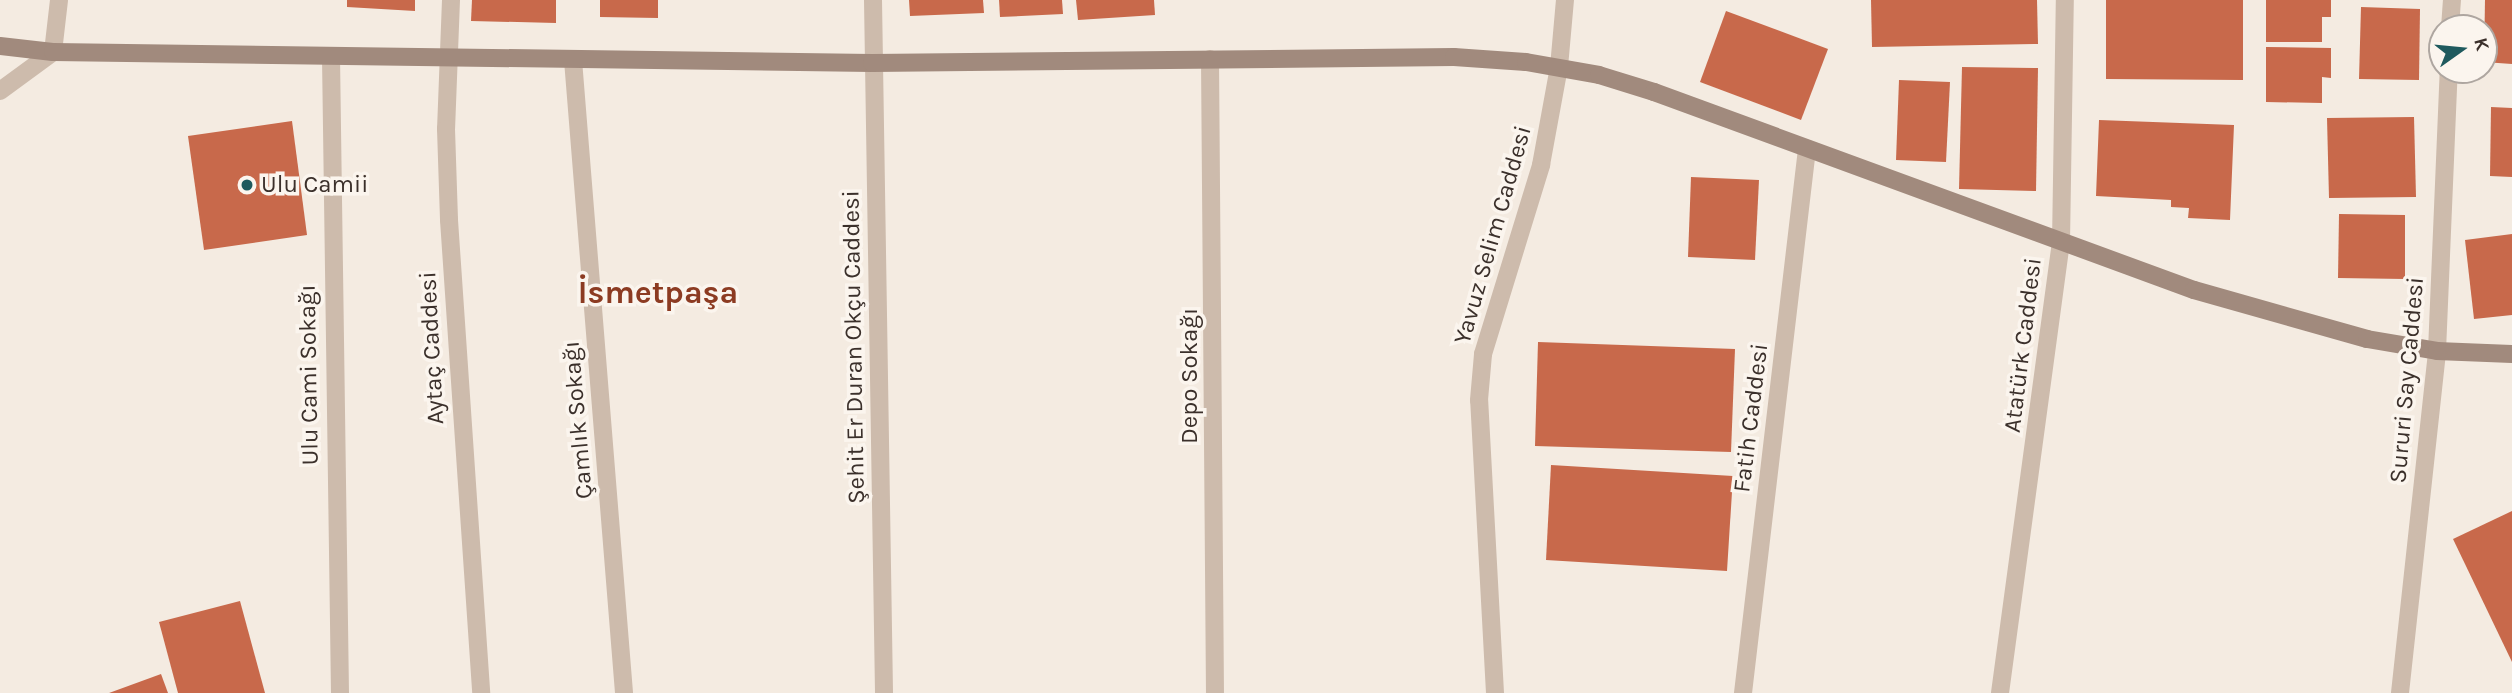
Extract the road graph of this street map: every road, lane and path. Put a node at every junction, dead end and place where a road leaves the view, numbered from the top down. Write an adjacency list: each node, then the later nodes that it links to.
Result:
1 (59, 0): 7 (street)
2 (451, 0): 9 (street, Aytaç Caddesi)
3 (873, 0): 12 (street, Şehit Er Duran Okçu Caddesi)
4 (1565, 0): 13 (street, Yavuz Selim Caddesi)
5 (2065, 0): 17 (street, Atatürk Caddesi)
6 (0, 46): 7 (main road)
7 (53, 52): 8 (main road); 15 (street)
8 (331, 57): 9 (main road); 20 (street, Ulu Cami Sokağı)
9 (447, 57): 11 (main road); 21 (street, Aytaç Caddesi)
10 (1210, 59): 12 (main road); 13 (main road); 24 (street, Depo Sokağı)
11 (573, 60): 12 (main road); 22 (street, Çamlık Sokağı)
12 (872, 63): 23 (street, Şehit Er Duran Okçu Caddesi)
13 (1559, 66): 16 (main road); 25 (street, Yavuz Selim Caddesi)
14 (2448, 84): 18 (street, Sururi Say Caddesi)
15 (0, 91)
16 (1807, 149): 17 (main road); 26 (street, Fatih Caddesi)
17 (2061, 243): 18 (main road); 27 (street, Atatürk Caddesi)
18 (2437, 351): 19 (main road); 28 (street, Sururi Say Caddesi)
19 (2512, 354)
20 (340, 693)
21 (481, 693)
22 (624, 693)
23 (884, 693)
24 (1215, 693)
25 (1495, 693)
26 (1743, 693)
27 (2000, 693)
28 (2400, 693)

